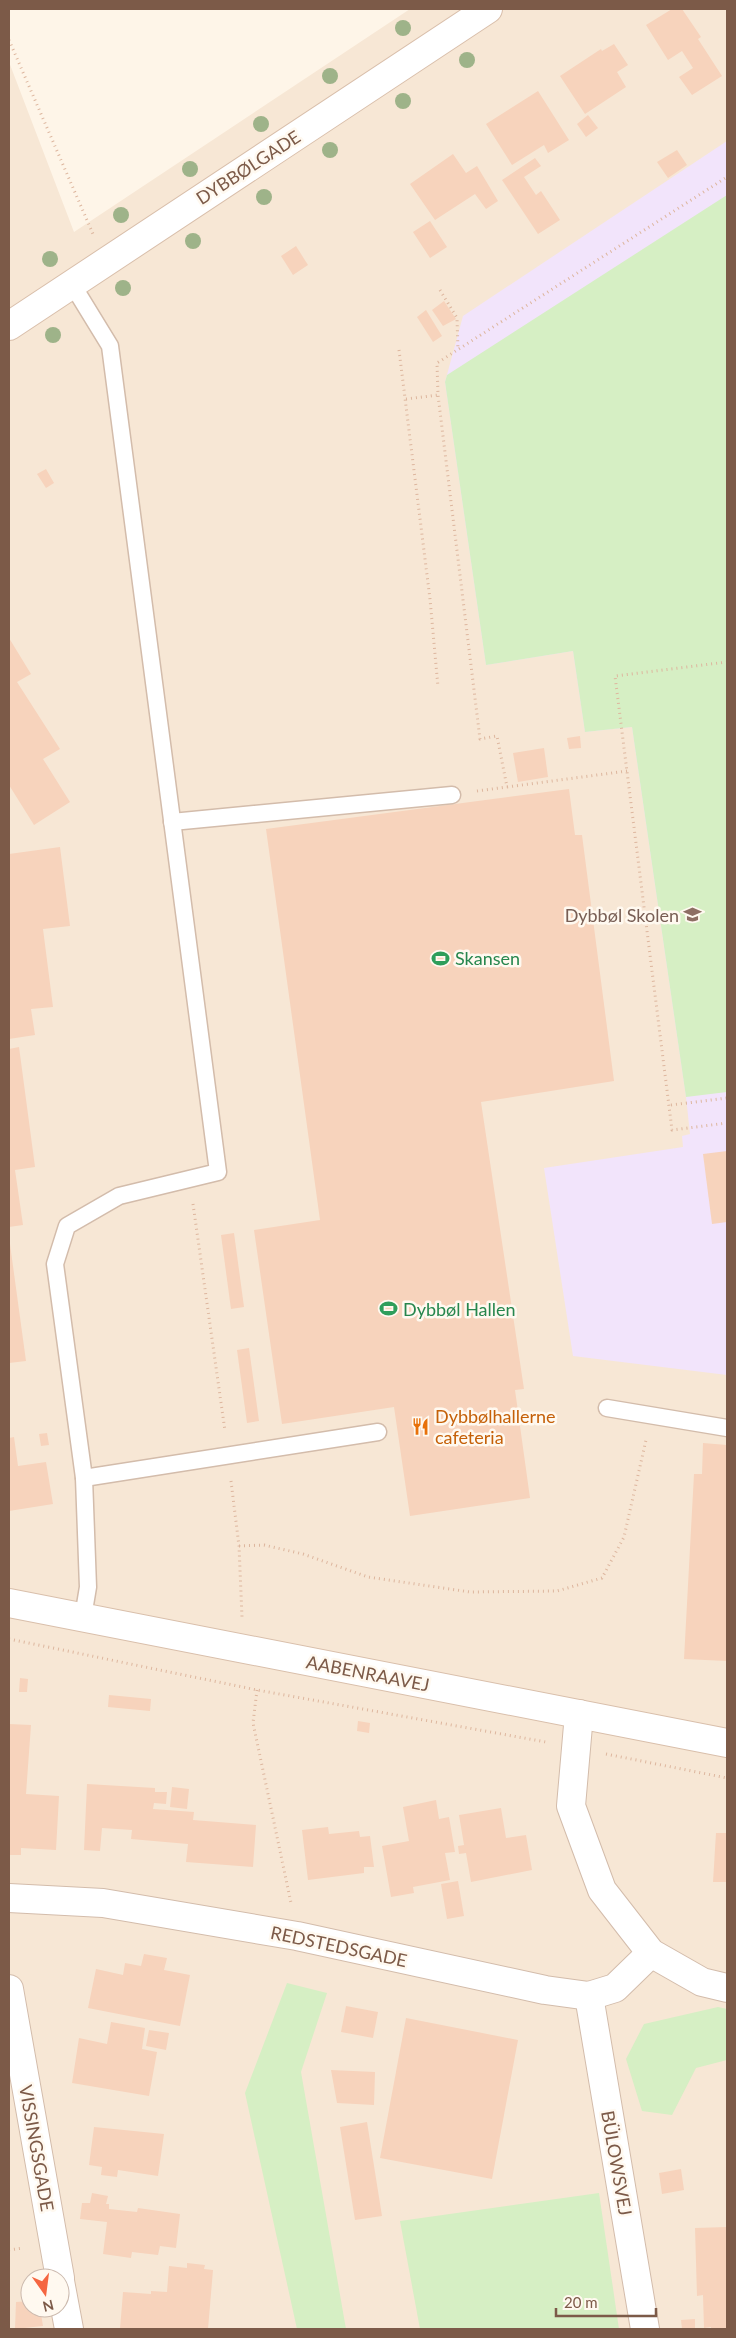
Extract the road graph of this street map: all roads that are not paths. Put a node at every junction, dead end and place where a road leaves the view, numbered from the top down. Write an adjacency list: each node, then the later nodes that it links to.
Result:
1 (488, 9): 2 (street, DYBBØLGADE)
2 (72, 284): 3 (street, DYBBØLGADE); 5 (lane)
3 (9, 326)
4 (452, 795): 5 (lane)
5 (172, 822): 9 (lane)
6 (607, 1408): 7 (lane)
7 (727, 1428)
8 (378, 1432): 9 (lane)
9 (84, 1478): 11 (lane)
10 (9, 1603): 11 (street, AABENRAAVEJ)
11 (82, 1617): 12 (street, AABENRAAVEJ)
12 (579, 1714): 13 (street, AABENRAAVEJ); 15 (street)
13 (727, 1743)
14 (9, 1898): 18 (street, REDSTEDSGADE)
15 (652, 1953): 16 (street); 18 (street, REDSTEDSGADE)
16 (727, 1988)
17 (9, 1989): 19 (street, VISSINGSGADE)
18 (589, 1996): 20 (street, BÜLOWSVEJ)
19 (58, 2268)
20 (645, 2329)

